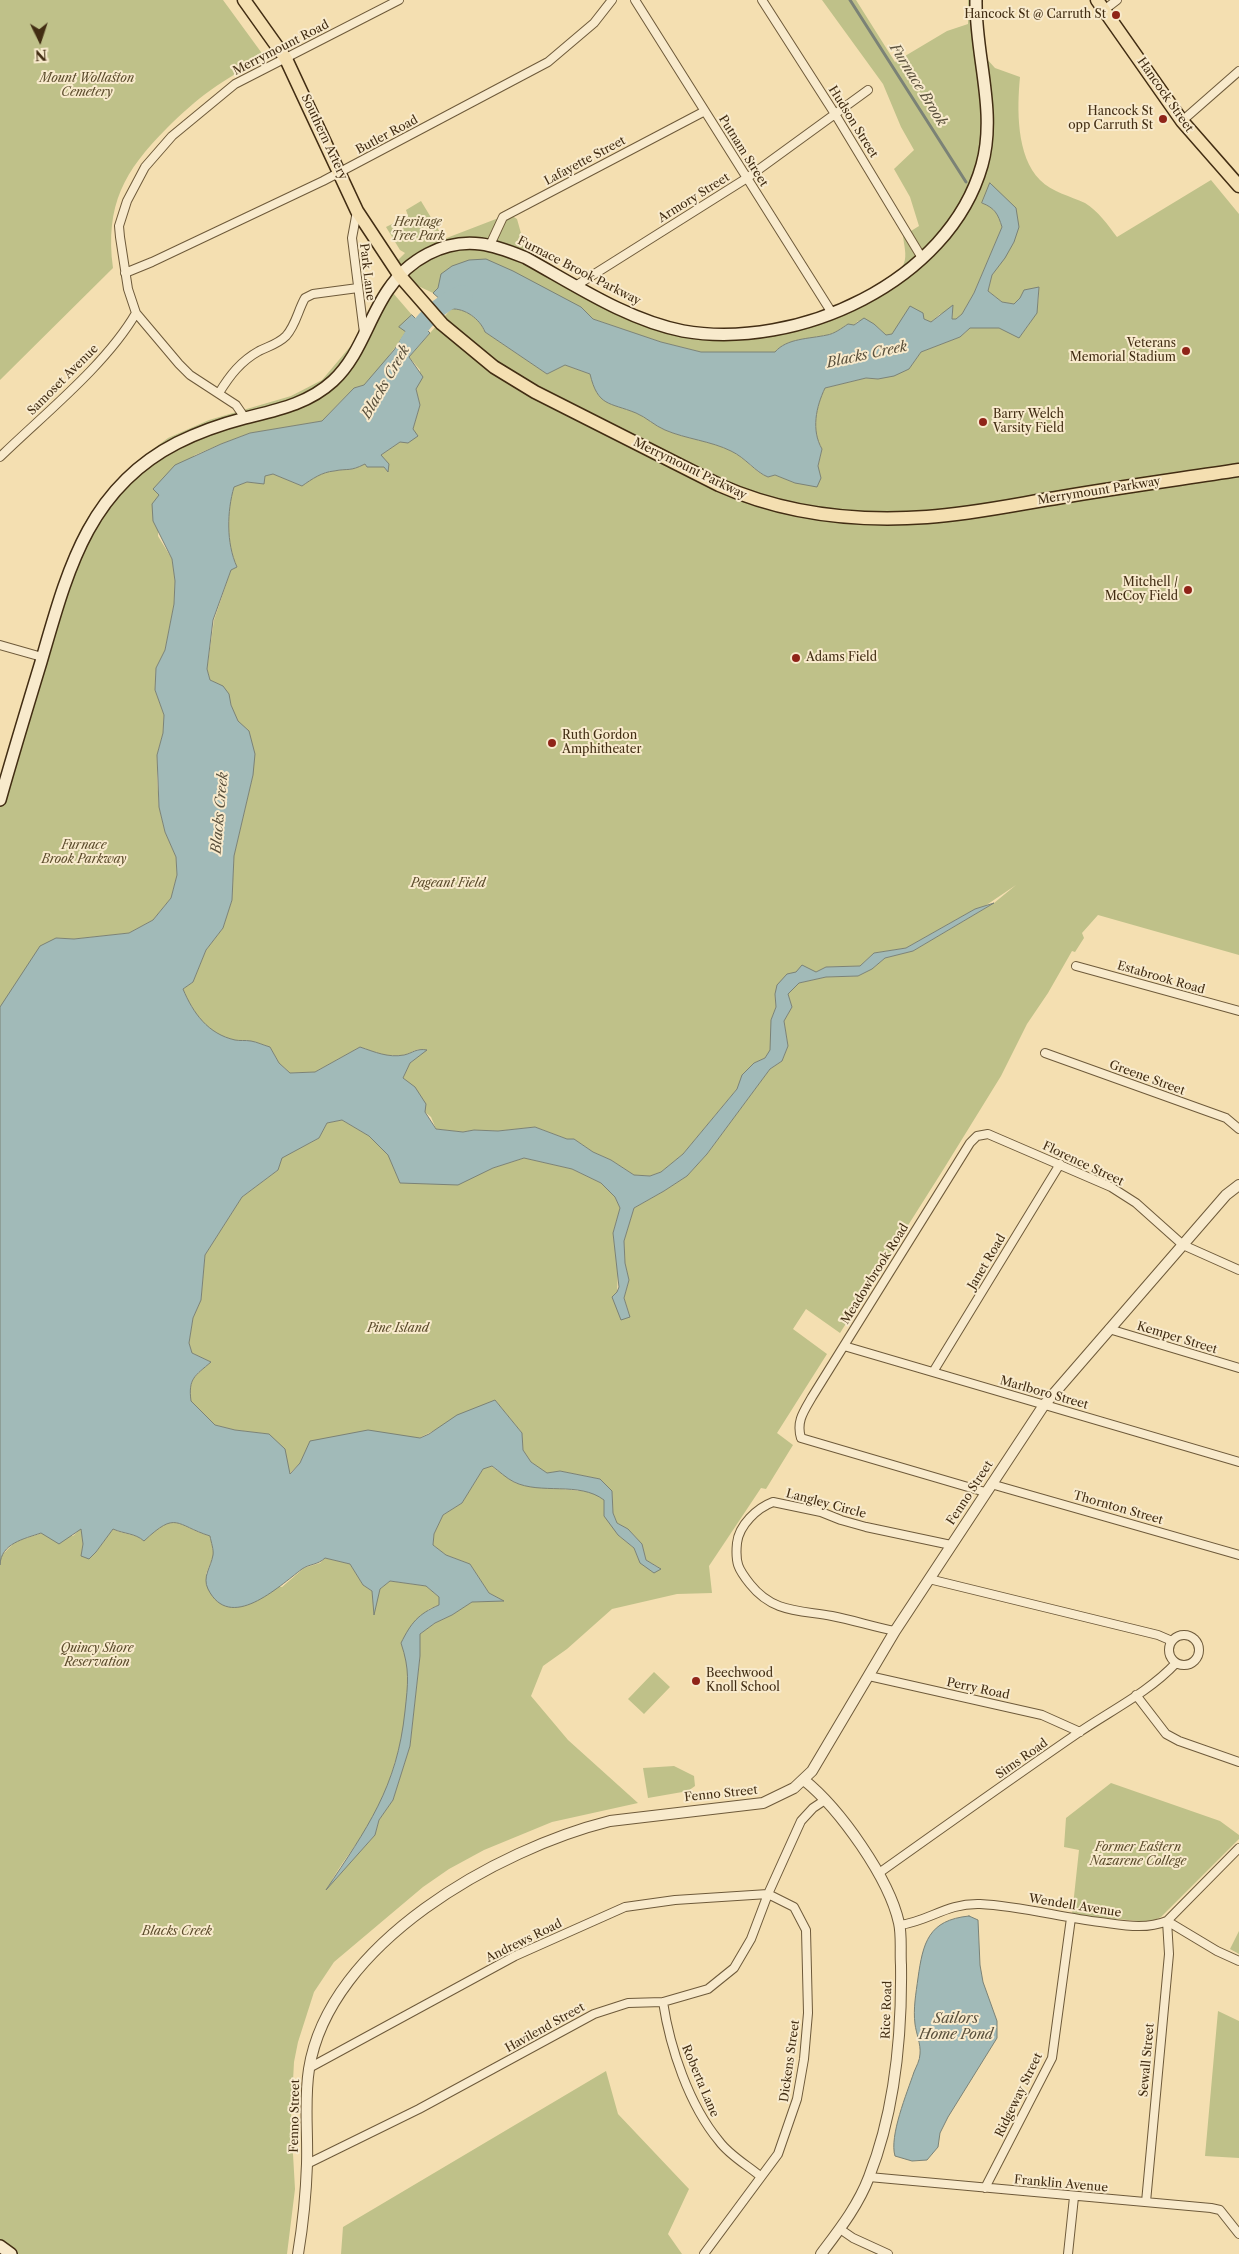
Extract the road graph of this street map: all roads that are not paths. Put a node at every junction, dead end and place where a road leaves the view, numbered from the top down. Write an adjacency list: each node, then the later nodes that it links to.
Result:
1 (244, 0): 9 (main road, Southern Artery)
2 (399, 0): 9 (street, Merrymount Road)
3 (612, 0): 15 (street, Butler Road)
4 (635, 0): 12 (street, Putnam Street)
5 (762, 0): 13 (street, Hudson Street)
6 (976, 0): 20 (main road, Furnace Brook Parkway)
7 (1117, 0): 8 (street)
8 (1100, 5): 14 (main road, Hancock Street)
9 (286, 58): 15 (main road, Southern Artery); 21 (street, Merrymount Road)
10 (1239, 71): 14 (street)
11 (868, 90): 13 (street, Armory Street)
12 (705, 111): 16 (street, Putnam Street); 19 (street, Lafayette Street)
13 (835, 114): 16 (street, Armory Street); 20 (street, Hudson Street)
14 (1182, 121): 17 (main road, Hancock Street)
15 (341, 172): 18 (main road, Southern Artery); 21 (street, Butler Road)
16 (746, 178): 23 (street, Armory Street); 26 (street, Putnam Street)
17 (1239, 186)
18 (357, 211): 22 (main road, Southern Artery); 24 (street, Park Lane)
19 (490, 245): 22 (main road, Furnace Brook Parkway); 23 (main road, Furnace Brook Parkway)
20 (922, 258): 26 (main road, Furnace Brook Parkway)
21 (125, 273): 25 (street, Merrymount Road)
22 (400, 276): 27 (main road, Furnace Brook Parkway); 31 (main road, Merrymount Parkway)
23 (576, 285): 26 (main road, Furnace Brook Parkway)
24 (358, 288): 27 (street, Park Lane); 28 (street)
25 (136, 313): 28 (street, Merrymount Road); 30 (street, Samoset Avenue)
26 (832, 313)
27 (364, 335): 29 (main road, Furnace Brook Parkway)
28 (219, 393): 29 (street, Merrymount Road)
29 (246, 418): 33 (main road, Furnace Brook Parkway)
30 (0, 457)
31 (1239, 470)
32 (0, 645): 33 (street)
33 (42, 657): 34 (main road, Furnace Brook Parkway)
34 (0, 800)
35 (1076, 966): 36 (street, Estabrook Road)
36 (1239, 1011)
37 (1045, 1053): 38 (street, Greene Street)
38 (1239, 1129)
39 (988, 1134): 40 (street, Florence Street); 45 (street, Meadowbrook Road)
40 (1060, 1164): 42 (street, Florence Street); 47 (street, Janet Road)
41 (1239, 1185): 42 (street, Fenno Street)
42 (1183, 1245): 43 (street, Florence Street); 44 (street, Fenno Street)
43 (1239, 1270)
44 (1109, 1329): 46 (street, Kemper Street); 48 (street, Fenno Street)
45 (844, 1346): 47 (street, Marlboro Street); 49 (street, Meadowbrook Road)
46 (1239, 1368)
47 (933, 1372): 48 (street, Marlboro Street)
48 (1044, 1405): 50 (street, Marlboro Street); 51 (street, Fenno Street)
49 (801, 1438): 51 (street, Thornton Street)
50 (1239, 1462)
51 (988, 1488): 52 (street, Fenno Street); 53 (street, Thornton Street)
52 (951, 1545): 54 (street, Fenno Street); 55 (street, Langley Circle)
53 (1239, 1554)
54 (929, 1579): 55 (street, Fenno Street); 56 (street, Sims Road)
55 (895, 1631): 58 (street, Fenno Street)
56 (1172, 1641): 57 (street); 57 (street, Sims Road)
57 (1176, 1663): 59 (street, Sims Road)
58 (869, 1676): 60 (street, Perry Road); 62 (street, Fenno Street)
59 (1136, 1695): 60 (street, Sims Road); 61 (street)
60 (1080, 1732): 65 (street, Sims Road)
61 (1239, 1762)
62 (804, 1780): 63 (street, Rice Road); 72 (street, Fenno Street)
63 (825, 1800): 65 (street, Rice Road); 66 (street, Havilend Street)
64 (1239, 1848): 68 (street)
65 (879, 1873): 69 (street, Rice Road)
66 (768, 1894): 71 (street, Havilend Street); 72 (street, Andrews Road); 74 (street, Dickens Street)
67 (1071, 1918): 68 (street, Wendell Avenue); 69 (street, Wendell Avenue); 76 (street, Ridgeway Street)
68 (1167, 1921): 70 (street); 78 (street, Sewall Street)
69 (900, 1925): 75 (street, Rice Road)
70 (1239, 1960)
71 (663, 2002): 73 (street, Havilend Street); 74 (street, Roberta Lane)
72 (309, 2068): 73 (street, Fenno Street)
73 (307, 2164): 83 (street, Fenno Street)
74 (760, 2176): 84 (street, Dickens Street)
75 (869, 2177): 76 (street, Franklin Avenue); 79 (street, Rice Road)
76 (985, 2188): 77 (street, Franklin Avenue)
77 (1074, 2197): 78 (street, Franklin Avenue); 87 (street)
78 (1146, 2202): 80 (street, Franklin Avenue)
79 (840, 2229): 85 (street, Rice Road); 86 (street)
80 (1239, 2234)
81 (0, 2246): 82 (main road)
82 (11, 2254)
83 (298, 2254)
84 (704, 2254)
85 (821, 2254)
86 (888, 2254)
87 (1068, 2254)

